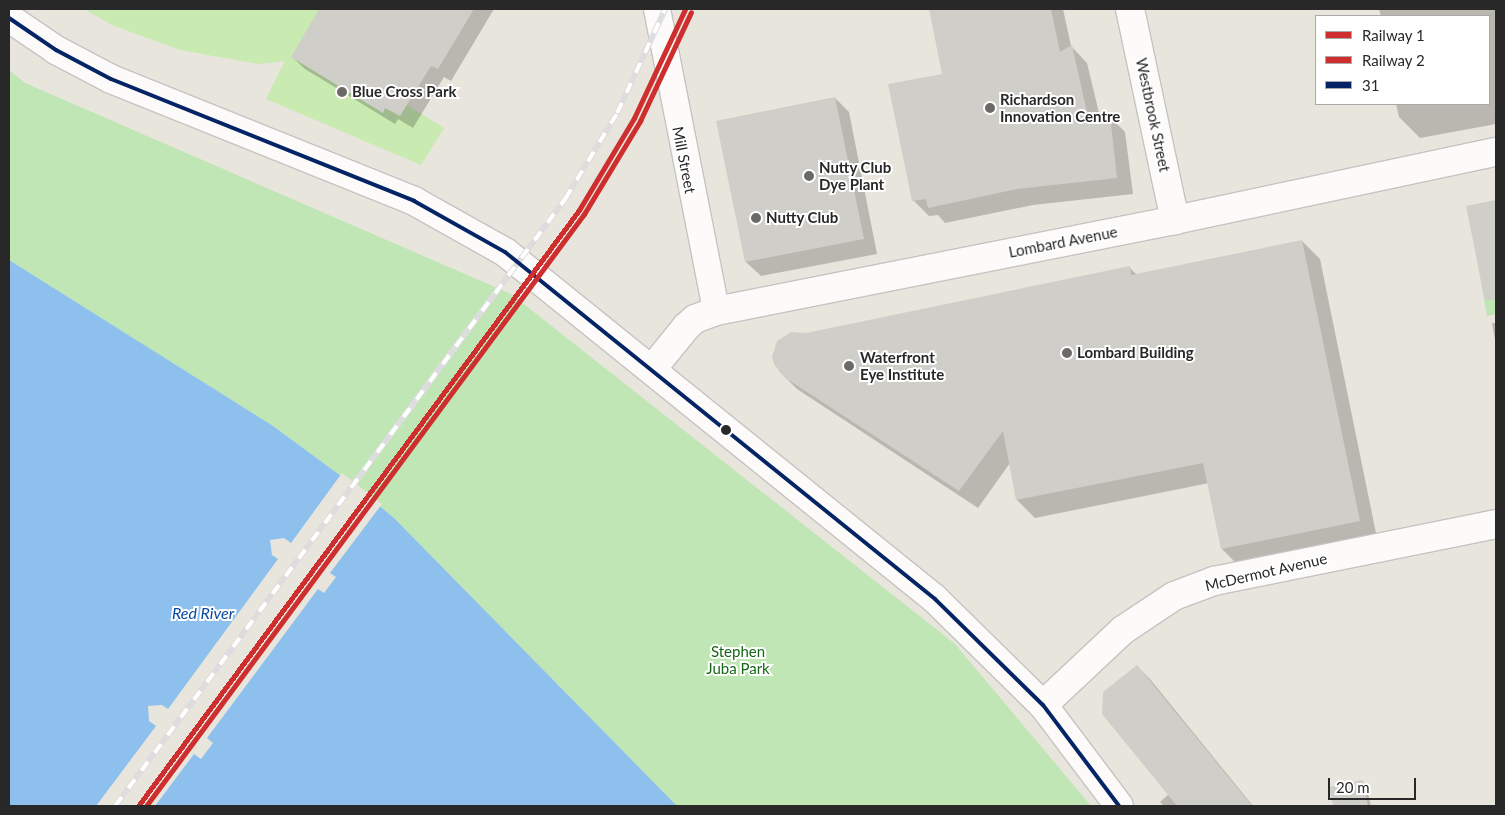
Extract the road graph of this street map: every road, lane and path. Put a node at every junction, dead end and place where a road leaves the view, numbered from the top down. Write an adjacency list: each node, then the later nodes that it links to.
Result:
1 (657, 9): 6 (street, Mill Street)
2 (1130, 9): 5 (street, Westbrook Street)
3 (9, 18): 7 (street)
4 (1496, 152): 5 (street, Lombard Avenue)
5 (1175, 220): 6 (street, Lombard Avenue)
6 (716, 311): 7 (street, Lombard Avenue)
7 (652, 369): 9 (street)
8 (1496, 524): 9 (street, McDermot Avenue)
9 (1043, 705): 10 (street)
10 (1119, 806)

